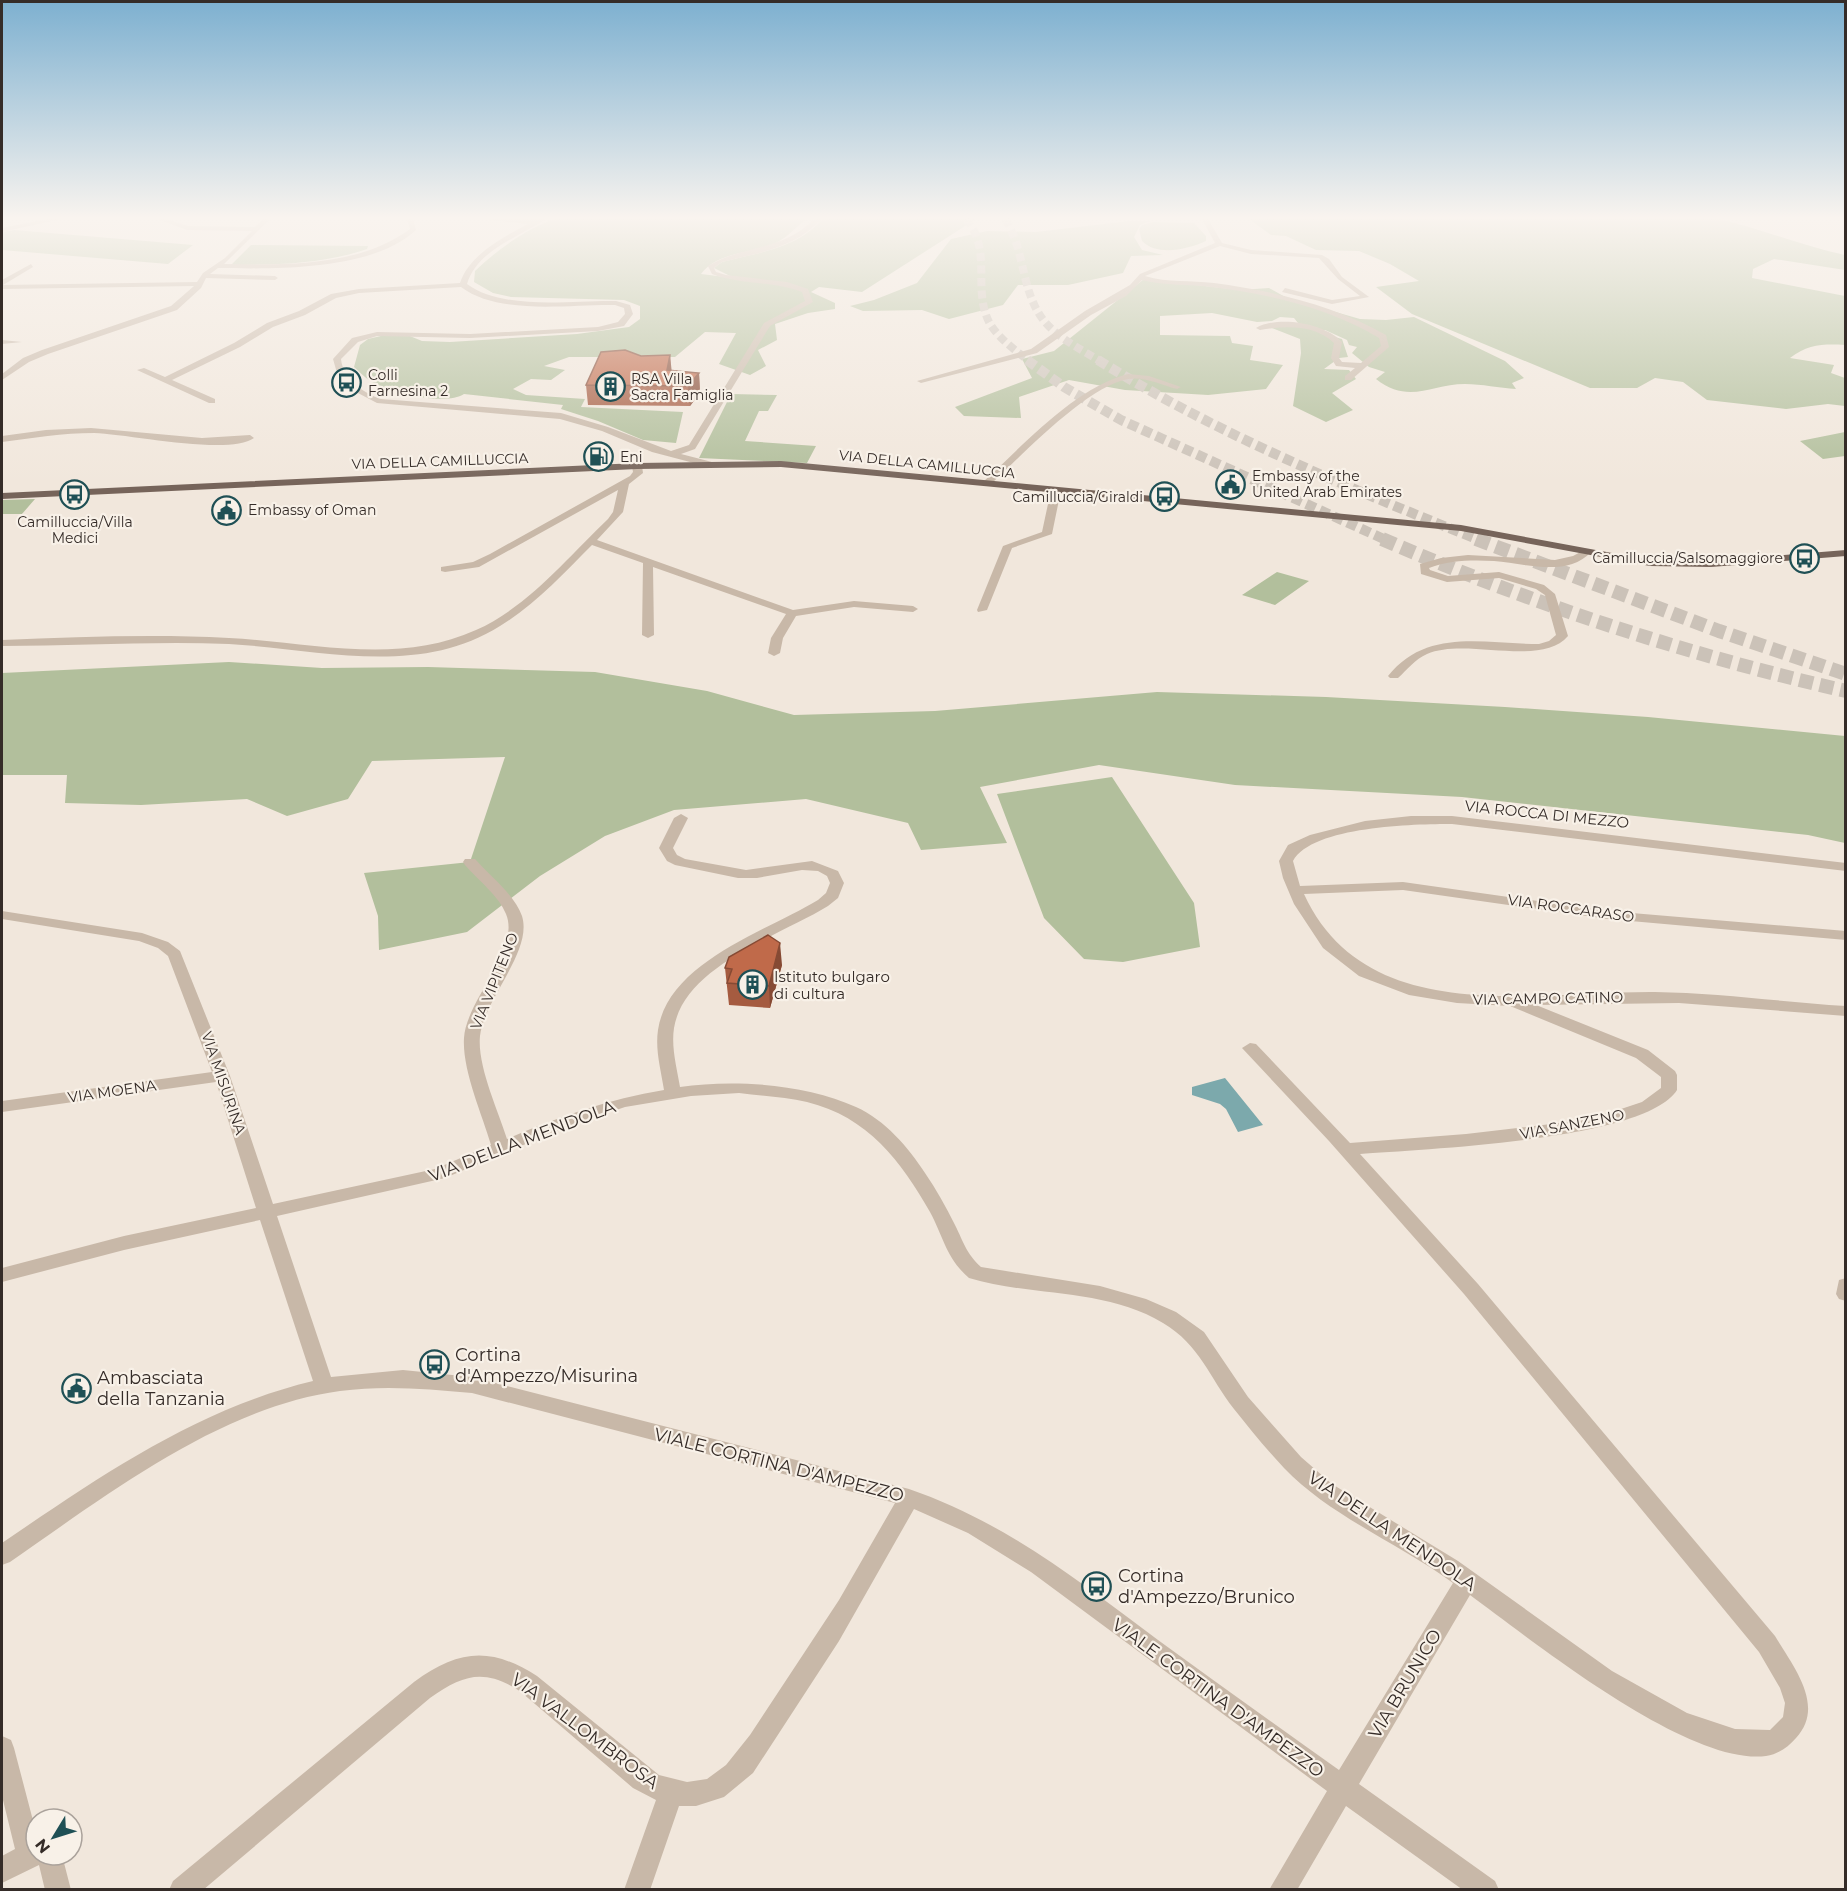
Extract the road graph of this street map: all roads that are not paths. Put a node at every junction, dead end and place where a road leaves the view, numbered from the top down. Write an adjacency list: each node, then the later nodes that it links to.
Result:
1 (173, 307): 12 (street)
2 (313, 307): 14 (street)
3 (627, 307): 20 (street)
4 (799, 307): 21 (street)
5 (1099, 307): 15 (street)
6 (1304, 307): 10 (street)
7 (1260, 328): 10 (street)
8 (2, 342): 9 (street)
9 (18, 342)
10 (1363, 366): 13 (street)
11 (141, 370): 14 (street)
12 (2, 378)
13 (1348, 378)
14 (164, 381): 17 (street)
15 (921, 381)
16 (1177, 387): 25 (street)
17 (212, 401)
18 (250, 438): 19 (street)
19 (2, 439)
20 (655, 450): 21 (street); 23 (street)
21 (673, 454): 22 (street)
22 (709, 464): 23 (main road, VIA DELLA CAMILLUCCIA); 25 (main road, VIA DELLA CAMILLUCCIA)
23 (640, 466): 24 (street); 27 (main road, VIA DELLA CAMILLUCCIA)
24 (625, 483): 28 (street); 32 (street)
25 (986, 483): 26 (main road, VIA DELLA CAMILLUCCIA)
26 (1056, 490): 29 (main road, VIA DELLA CAMILLUCCIA); 34 (street)
27 (2, 496)
28 (590, 541): 31 (street); 37 (street)
29 (1586, 552): 30 (main road, VIA DELLA CAMILLUCCIA); 39 (street)
30 (1845, 553)
31 (648, 563): 35 (street); 36 (street)
32 (445, 569)
33 (913, 609): 35 (street)
34 (982, 610)
35 (792, 613): 38 (street)
36 (648, 635)
37 (2, 643)
38 (774, 653)
39 (1394, 676)
40 (681, 818): 50 (street)
41 (470, 862): 52 (street, VIA VIPITENO)
42 (1845, 867): 43 (street, VIA ROCCA DI MEZZO)
43 (1296, 890): 45 (street, VIA ROCCARASO); 46 (street, VIA CAMPO CATINO)
44 (2, 915): 49 (street, VIA MISURINA)
45 (1845, 936)
46 (1508, 1000): 47 (street, VIA CAMPO CATINO); 53 (street, VIA SANZENO)
47 (1845, 1011)
48 (1250, 1048): 53 (street, VIA DELLA MENDOLA)
49 (222, 1076): 51 (street, VIA MOENA); 54 (street, VIA MISURINA)
50 (673, 1093): 52 (street, VIA DELLA MENDOLA); 61 (street, VIA DELLA MENDOLA)
51 (2, 1107)
52 (501, 1149): 54 (street, VIA DELLA MENDOLA)
53 (1346, 1149): 61 (street, VIA DELLA MENDOLA)
54 (267, 1211): 55 (street, VIA DELLA MENDOLA); 58 (street, VIA MISURINA)
55 (2, 1275)
56 (1845, 1285): 57 (street)
57 (1845, 1294)
58 (324, 1385): 59 (street, VIALE CORTINA D'AMPEZZO); 60 (street, VIALE CORTINA D'AMPEZZO)
59 (909, 1498): 63 (street, VIALE CORTINA D'AMPEZZO); 64 (street, VIA VALLOMBROSA)
60 (2, 1555)
61 (1467, 1580): 63 (street, VIA BRUNICO)
62 (2, 1748): 65 (street)
63 (1342, 1788): 72 (street, VIA BRUNICO); 73 (street, VIALE CORTINA D'AMPEZZO)
64 (671, 1793): 70 (street, VIA VALLOMBROSA); 71 (street)
65 (24, 1815)
66 (24, 1860): 68 (street)
67 (52, 1867): 69 (street)
68 (2, 1870)
69 (58, 1890)
70 (182, 1890)
71 (637, 1890)
72 (1282, 1890)
73 (1486, 1890)

